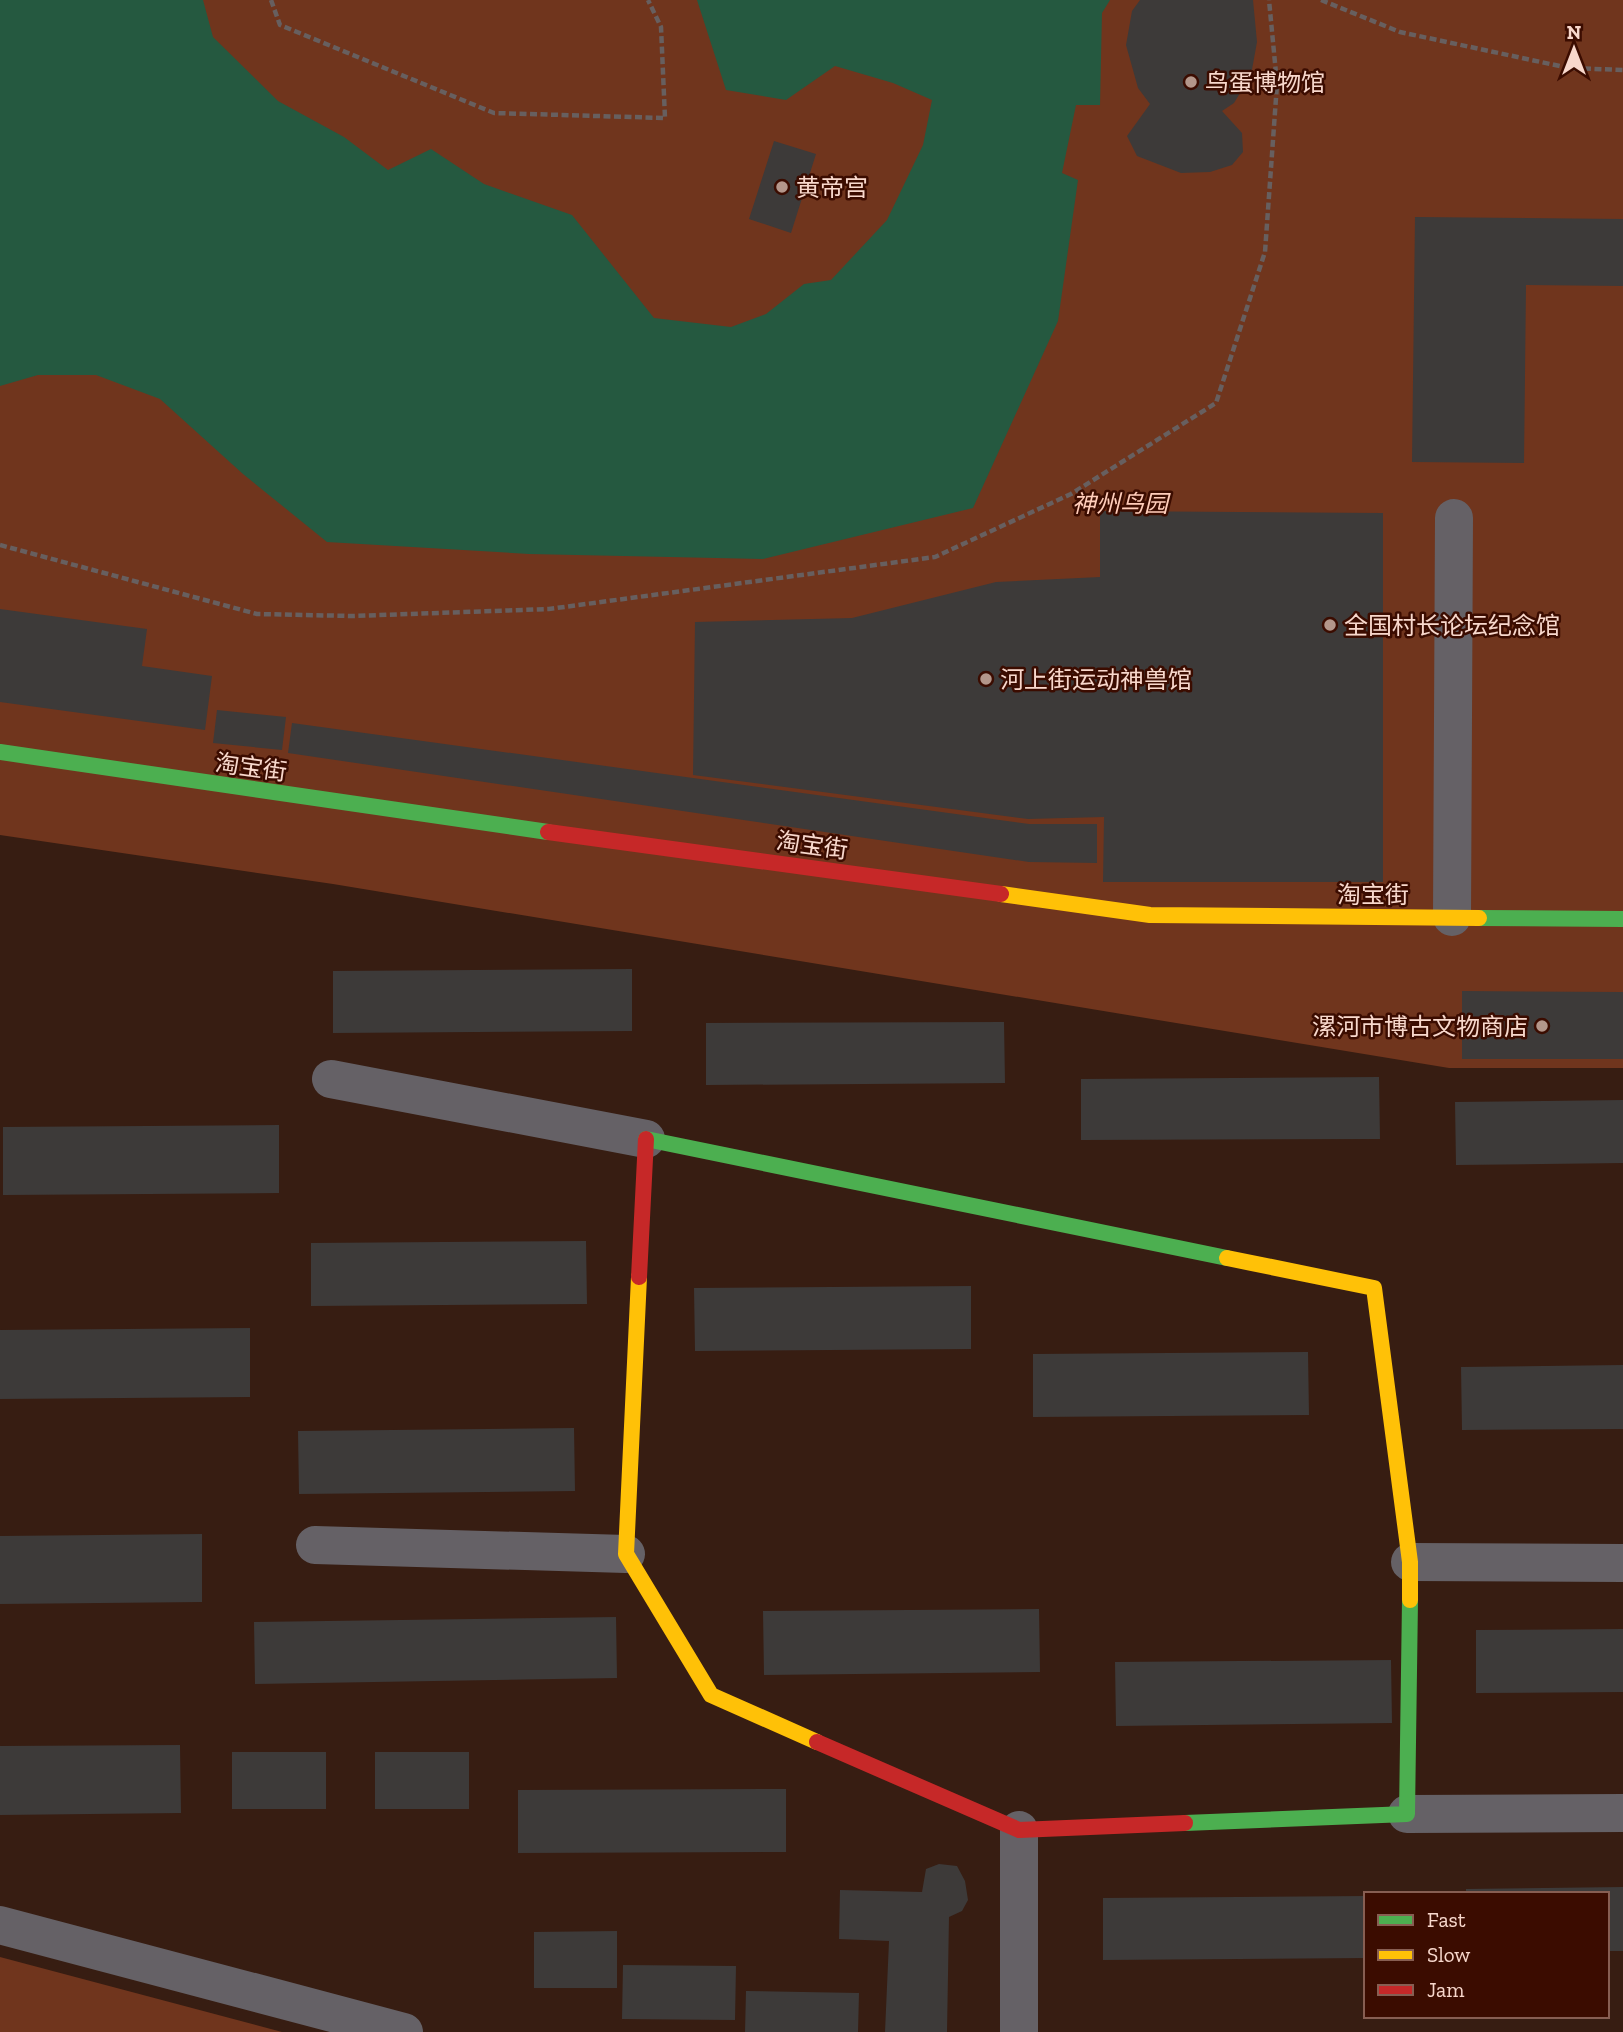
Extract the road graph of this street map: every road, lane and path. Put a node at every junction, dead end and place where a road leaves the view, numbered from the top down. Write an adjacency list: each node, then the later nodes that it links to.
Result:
1 (271, 0): 2 (path)
2 (648, 0)
3 (1269, 0): 7 (path)
4 (1321, 0): 5 (path)
5 (1623, 70)
6 (1454, 518): 9 (street)
7 (0, 545)
8 (0, 751): 9 (street, 淘宝街)
9 (1452, 917): 10 (street, 淘宝街)
10 (1623, 919)
11 (331, 1079): 12 (street)
12 (646, 1139): 14 (street); 15 (street)
13 (315, 1545): 14 (street)
14 (626, 1554): 19 (street)
15 (1410, 1562): 16 (street); 18 (street)
16 (1623, 1563)
17 (1623, 1813): 18 (street)
18 (1406, 1814): 19 (street)
19 (1019, 1830): 22 (street)
20 (0, 1925): 21 (street)
21 (404, 2032)
22 (1019, 2032)

